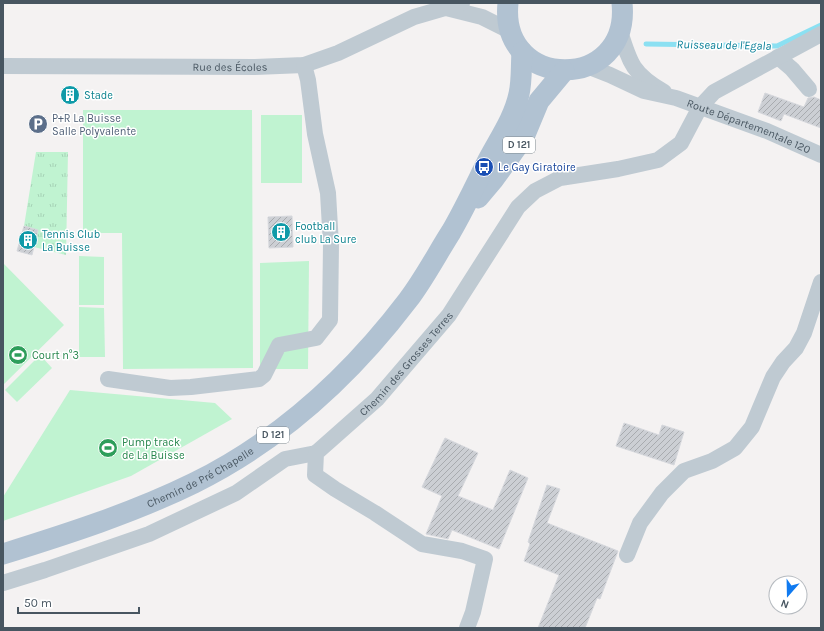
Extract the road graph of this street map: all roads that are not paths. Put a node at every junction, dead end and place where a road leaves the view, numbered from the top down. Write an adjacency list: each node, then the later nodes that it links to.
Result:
1 (462, 3): 4 (street, Rue des Écoles)
2 (508, 3): 6 (main road)
3 (622, 3): 5 (main road)
4 (444, 8): 6 (street); 10 (street, Rue des Écoles)
5 (620, 31): 12 (main road); 15 (street)
6 (510, 32): 8 (main road)
7 (821, 34): 9 (street, Chemin des Grosses Terres)
8 (522, 52): 13 (main road); 18 (main road, Chemin de Pré Chapelle / D 121)
9 (778, 57): 14 (street); 16 (street, Chemin des Grosses Terres)
10 (304, 65): 11 (street, Rue des Écoles); 20 (street)
11 (3, 66)
12 (587, 66): 13 (main road); 15 (street)
13 (564, 71): 18 (main road, Chemin de Pré Chapelle / D 121)
14 (809, 89)
15 (676, 98): 16 (street, Route Départementale 120)
16 (700, 107): 17 (street, Route Départementale 120); 21 (street, Chemin des Grosses Terres)
17 (821, 156)
18 (463, 212): 22 (main road, Chemin de Pré Chapelle / D 121)
19 (821, 282): 23 (street)
20 (108, 380)
21 (316, 453): 24 (street); 25 (street)
22 (3, 554)
23 (627, 555)
24 (3, 583)
25 (466, 628)

